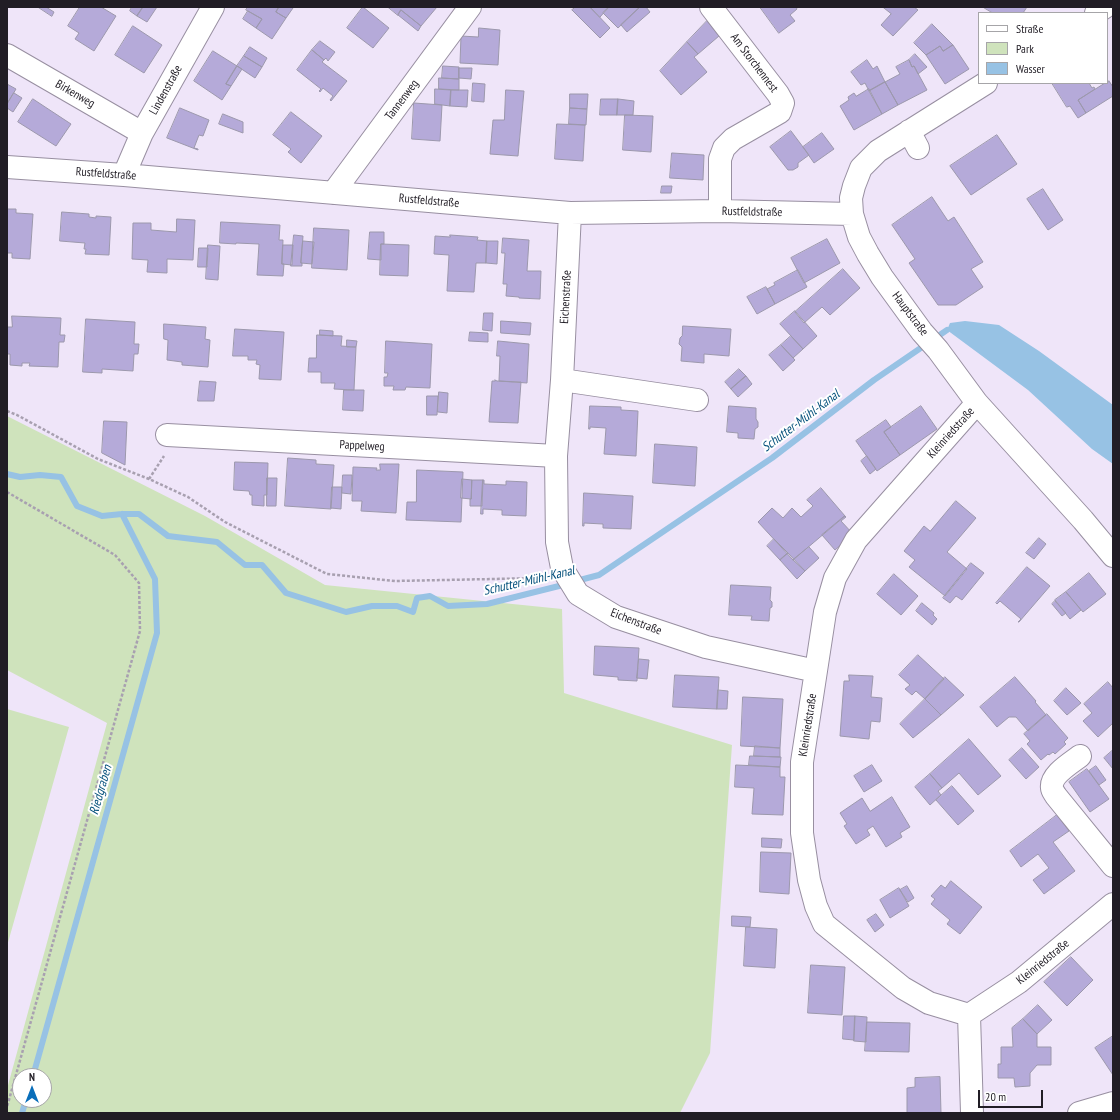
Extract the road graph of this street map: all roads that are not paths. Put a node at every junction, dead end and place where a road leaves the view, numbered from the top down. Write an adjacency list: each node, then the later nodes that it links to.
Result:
1 (213, 7): 6 (street, Lindenstraße)
2 (470, 7): 9 (street, Tannenweg)
3 (711, 7): 10 (street, Am Storchennest)
4 (7, 54): 6 (street, Birkenweg)
5 (985, 84): 12 (street, Hauptstraße)
6 (142, 132): 8 (street, Lindenstraße)
7 (7, 167): 8 (street, Rustfeldstraße)
8 (124, 175): 9 (street, Rustfeldstraße)
9 (333, 193): 11 (street, Rustfeldstraße)
10 (720, 211): 11 (street, Rustfeldstraße); 12 (street, Rustfeldstraße)
11 (570, 213): 13 (street, Eichenstraße)
12 (852, 214): 15 (street, Hauptstraße)
13 (562, 380): 14 (street); 17 (street, Eichenstraße)
14 (697, 400)
15 (978, 403): 18 (street, Hauptstraße); 19 (street, Kleinriedstraße)
16 (167, 435): 17 (street, Pappelweg)
17 (556, 456): 19 (street, Eichenstraße)
18 (1113, 556)
19 (816, 671): 23 (street, Kleinriedstraße)
20 (1080, 756): 21 (street)
21 (1113, 866)
22 (1113, 904): 23 (street, Kleinriedstraße)
23 (969, 1015): 25 (street)
24 (1113, 1103): 26 (street)
25 (972, 1113)
26 (1080, 1113)

